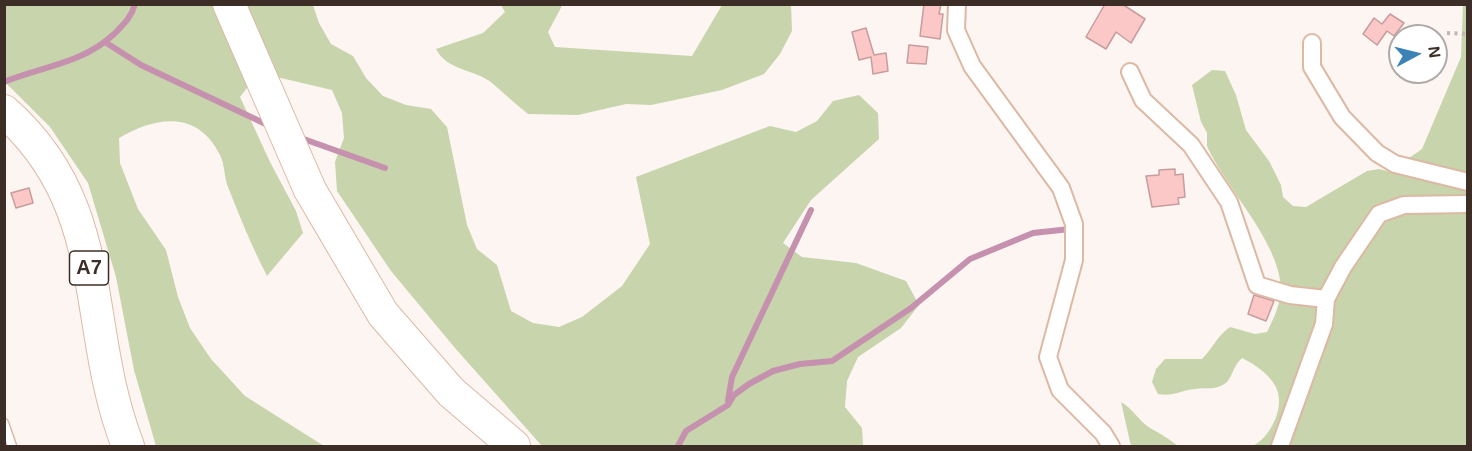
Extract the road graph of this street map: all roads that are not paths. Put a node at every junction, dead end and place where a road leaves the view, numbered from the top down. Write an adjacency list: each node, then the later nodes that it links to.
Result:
1 (229, 4): 12 (highway)
2 (957, 4): 13 (street)
3 (1312, 43): 6 (street)
4 (1130, 72): 8 (street)
5 (4, 111): 11 (highway, A7)
6 (1467, 182)
7 (1467, 204): 8 (street)
8 (1326, 299): 14 (street)
9 (4, 423): 10 (lane)
10 (12, 447)
11 (128, 447)
12 (514, 447)
13 (1111, 447)
14 (1280, 447)

